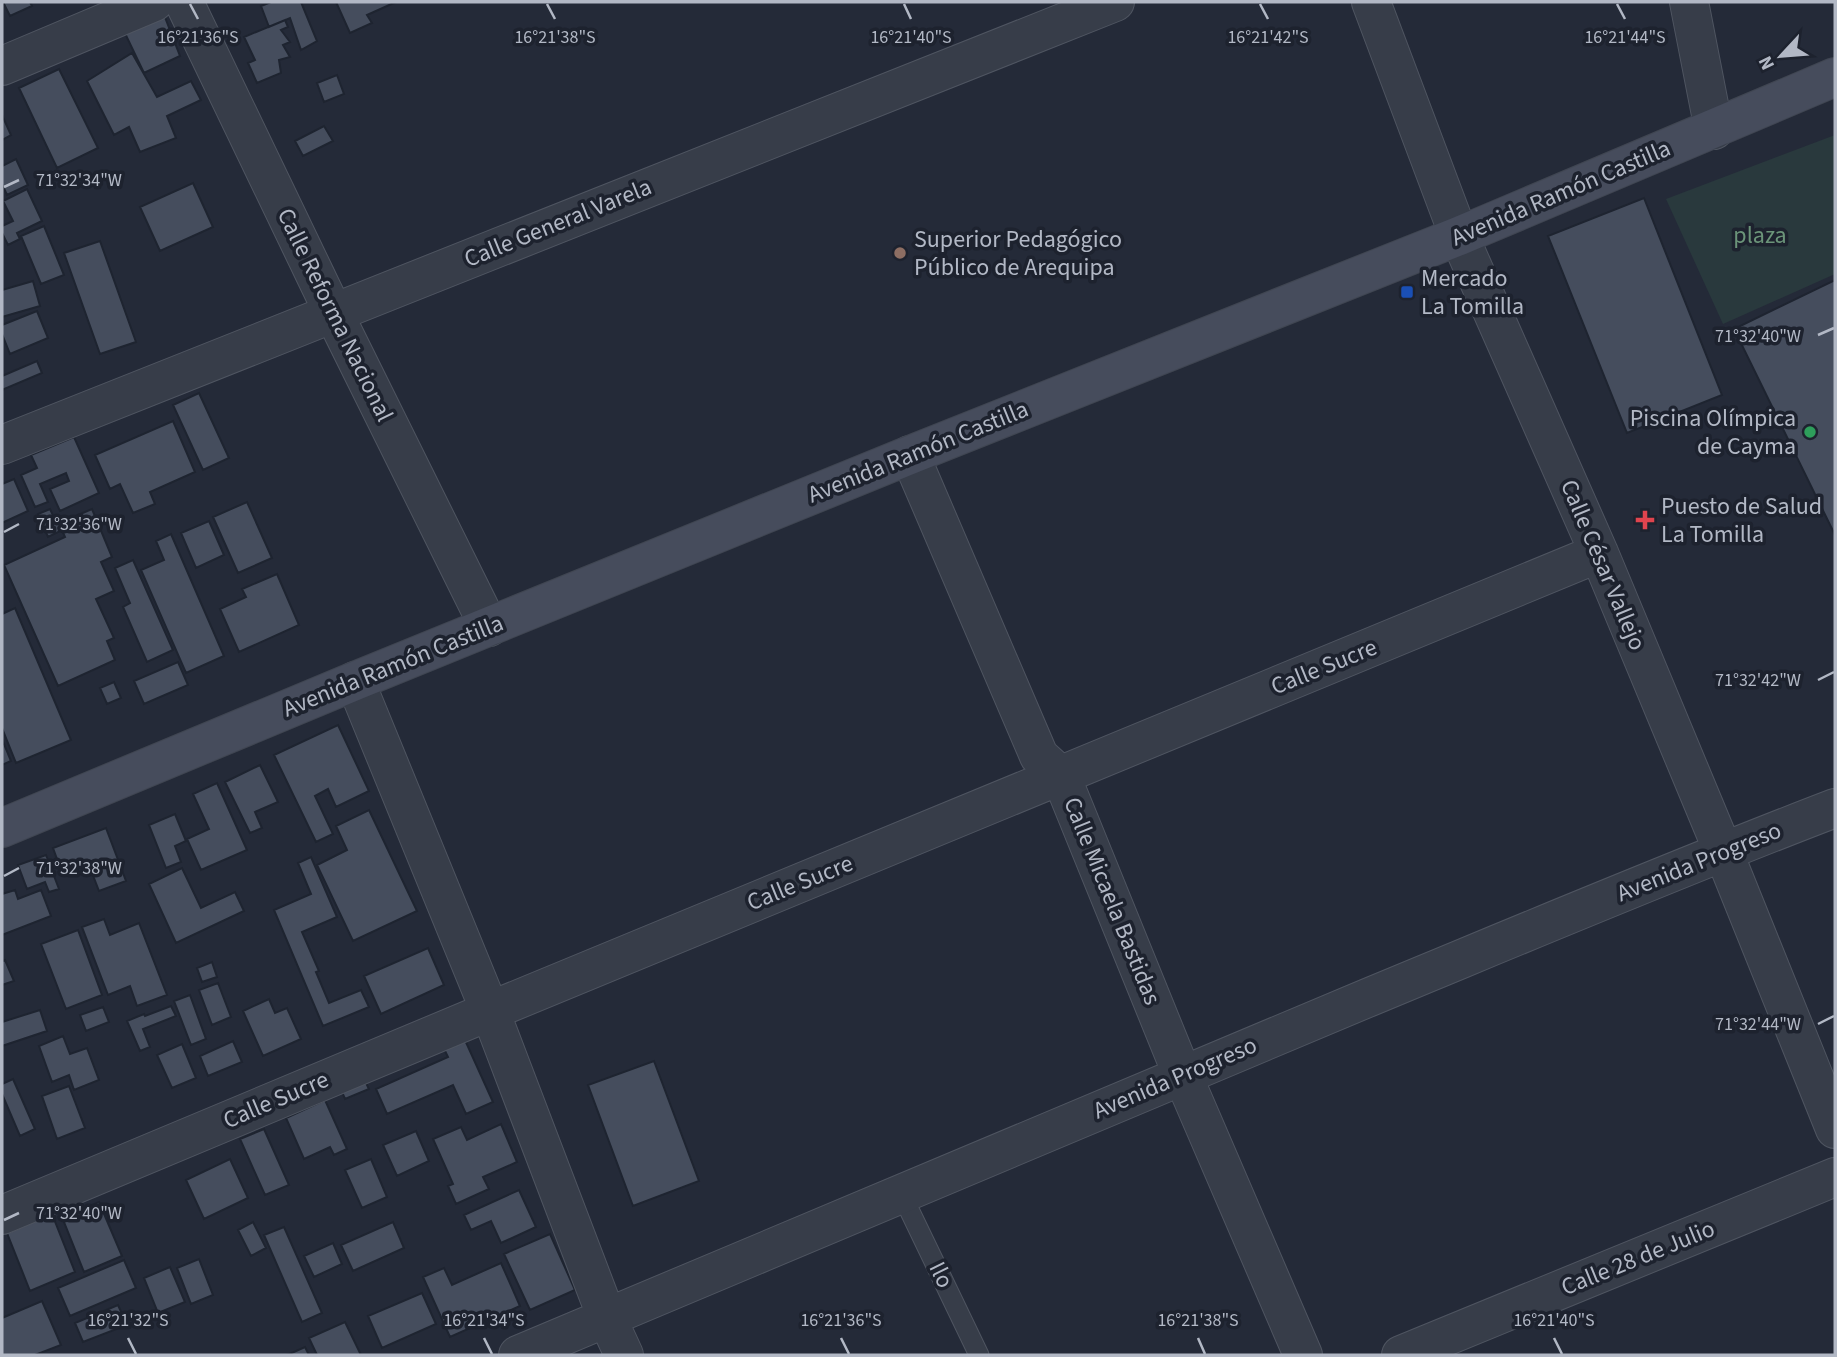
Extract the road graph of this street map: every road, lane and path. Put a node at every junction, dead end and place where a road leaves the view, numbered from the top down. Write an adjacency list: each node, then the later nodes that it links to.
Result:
1 (154, 2): 6 (street)
2 (184, 2): 10 (street, Calle Reforma Nacional)
3 (1115, 2): 10 (street, Calle General Varela)
4 (1371, 2): 9 (street, Calle César Vallejo)
5 (1689, 2): 8 (street)
6 (2, 66)
7 (1835, 77): 8 (main road, Avenida Ramón Castilla)
8 (1714, 130): 9 (main road, Avenida Ramón Castilla)
9 (1459, 236): 12 (main road, Avenida Ramón Castilla); 13 (street, Calle César Vallejo)
10 (333, 312): 11 (street, Calle General Varela); 14 (street, Calle Reforma Nacional)
11 (2, 445)
12 (910, 454): 14 (main road, Avenida Ramón Castilla); 16 (street, Calle Micaela Bastidas)
13 (1599, 553): 16 (street, Calle Sucre); 19 (street, Calle César Vallejo)
14 (489, 627): 15 (main road, Avenida Ramón Castilla)
15 (355, 681): 18 (main road, Avenida Ramón Castilla); 20 (street)
16 (1062, 776): 20 (street, Calle Sucre); 21 (street, Calle Micaela Bastidas)
17 (1835, 808): 19 (street, Avenida Progreso)
18 (2, 828)
19 (1723, 850): 21 (street, Avenida Progreso); 22 (street, Calle César Vallejo)
20 (490, 1011): 25 (street, Calle Sucre); 26 (street)
21 (1182, 1074): 24 (street, Avenida Progreso); 30 (street, Calle Micaela Bastidas)
22 (1835, 1129)
23 (1835, 1177): 31 (street, Calle 28 de Julio)
24 (902, 1195): 26 (street, Avenida Progreso); 29 (lane, Ilo)
25 (2, 1215)
26 (607, 1318): 27 (street, Avenida Progreso); 28 (street)
27 (518, 1355)
28 (624, 1355)
29 (979, 1355)
30 (1303, 1355)
31 (1401, 1355)

